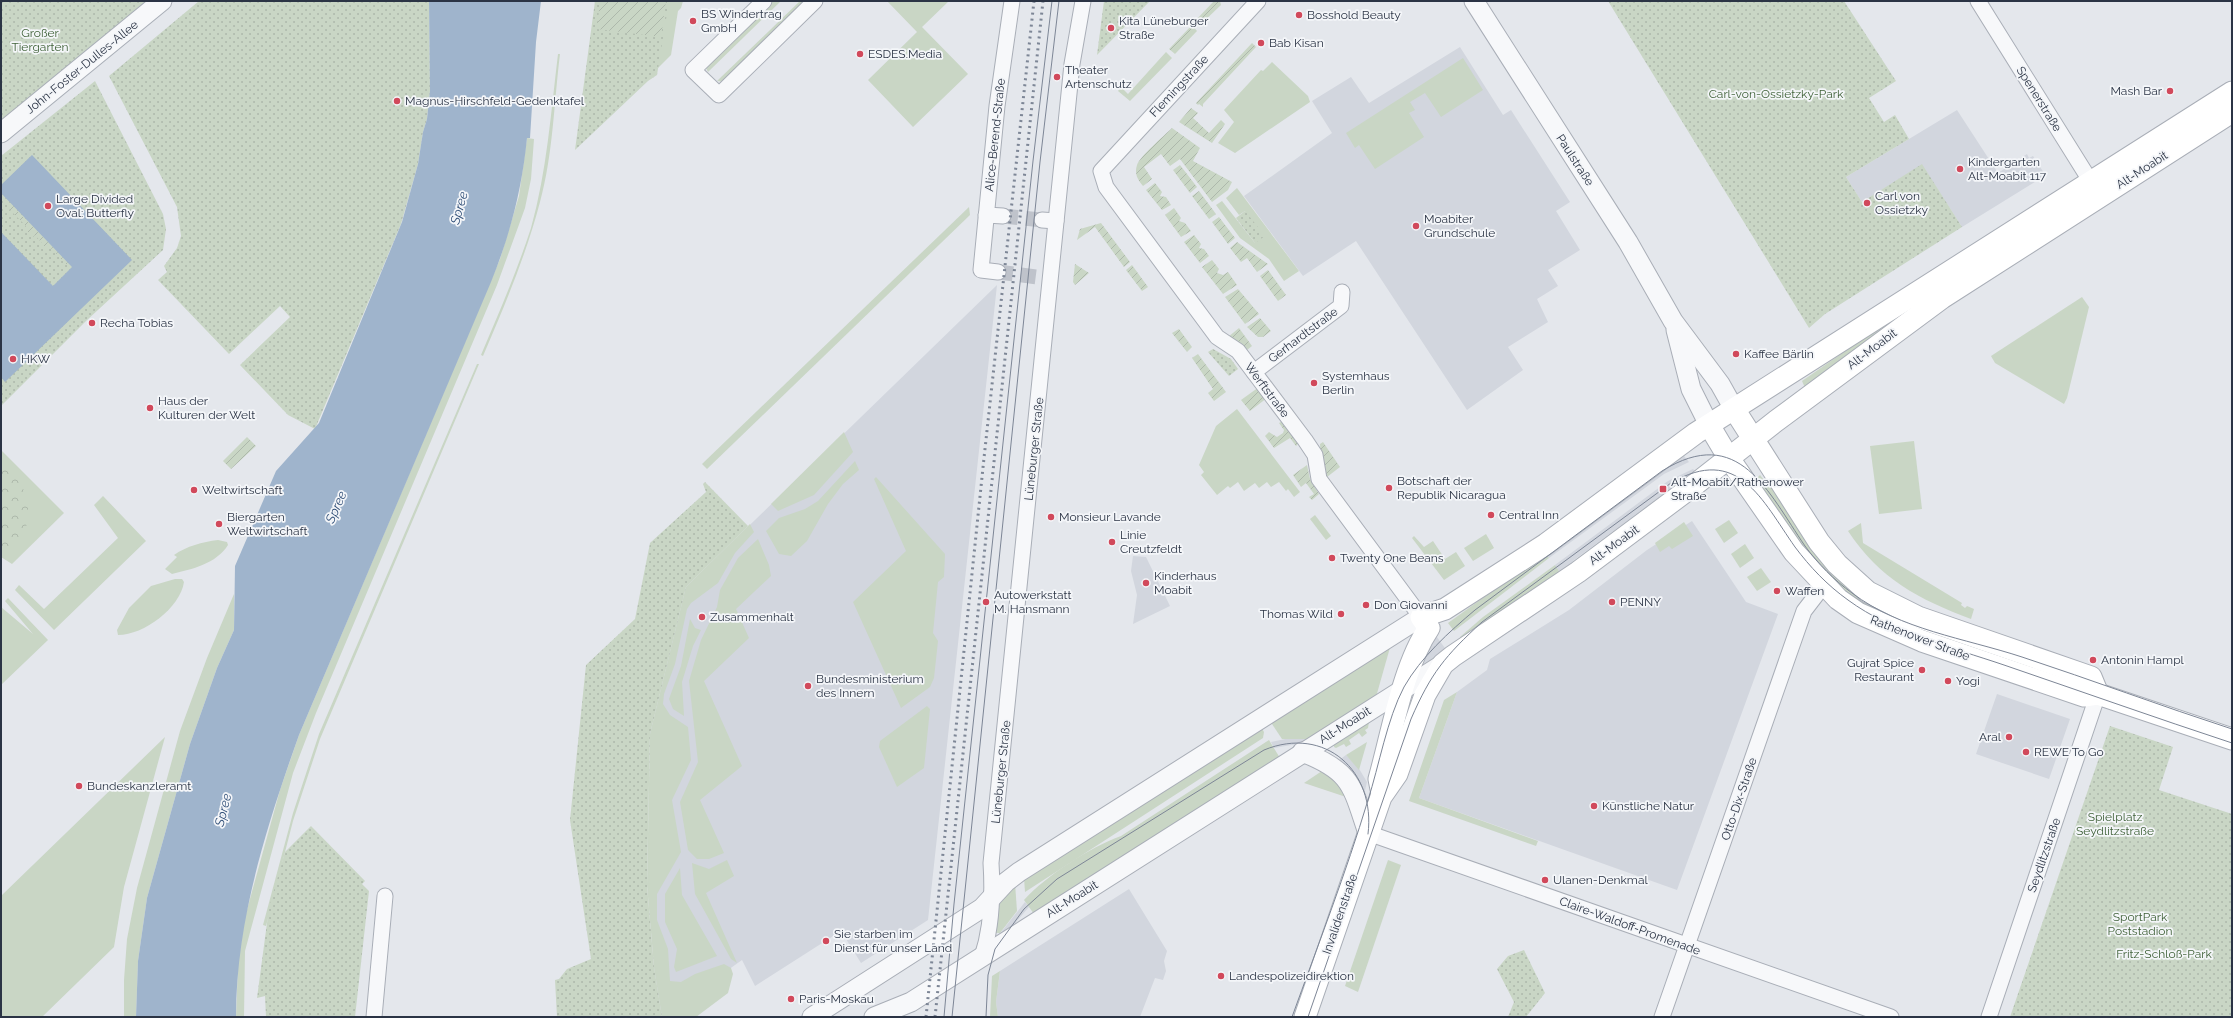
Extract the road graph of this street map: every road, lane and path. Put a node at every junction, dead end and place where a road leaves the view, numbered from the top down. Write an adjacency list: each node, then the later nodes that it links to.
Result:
1 (162, 1): 11 (street, John-Foster-Dulles-Allee)
2 (764, 1): 3 (street)
3 (815, 1)
4 (1012, 1): 14 (street, Alice-Berend-Straße)
5 (1083, 1): 34 (street, Lüneburger Straße)
6 (1258, 1): 12 (street, Flemingstraße)
7 (1474, 1): 18 (street, Paulstraße)
8 (1978, 1): 13 (street, Spenerstraße)
9 (2232, 92): 13 (main road, Alt-Moabit)
10 (2232, 112): 13 (main road, Alt-Moabit)
11 (1, 133)
12 (1101, 171): 19 (street, Werftstraße)
13 (2095, 189): 20 (main road, Alt-Moabit); 22 (main road, Alt-Moabit)
14 (986, 215): 15 (street); 16 (street, Alice-Berend-Straße)
15 (1003, 216)
16 (998, 272)
17 (1342, 292): 19 (street, Gerhardtstraße)
18 (1673, 321): 20 (street, Paulstraße); 21 (street, Paulstraße)
19 (1254, 372): 25 (street, Werftstraße)
20 (1734, 409): 21 (main road, Alt-Moabit); 22 (main road, Paulstraße)
21 (1709, 425): 23 (main road, Rathenower Straße); 25 (main road, Alt-Moabit)
22 (1753, 439): 23 (main road, Alt-Moabit); 28 (main road, Rathenower Straße)
23 (1728, 457): 24 (main road, Rathenower Straße); 26 (main road, Alt-Moabit)
24 (1824, 585): 28 (main road, Rathenower Straße); 35 (street, Otto-Dix-Straße)
25 (1425, 623): 27 (main road, Invalidenstraße); 34 (street, Alt-Moabit)
26 (1443, 664): 27 (street, Alt-Moabit); 31 (main road, Invalidenstraße)
27 (1404, 688): 30 (street, Alt-Moabit); 31 (main road, Invalidenstraße)
28 (2098, 694): 29 (main road, Rathenower Straße); 43 (street, Seydlitzstraße)
29 (2232, 738)
30 (1302, 752): 32 (street); 36 (street, Alt-Moabit)
31 (1382, 794): 32 (main road, Invalidenstraße)
32 (1368, 833): 35 (street, Claire-Waldoff-Promenade); 40 (main road, Invalidenstraße)
33 (385, 896): 37 (street)
34 (991, 898): 36 (street); 38 (street, Alt-Moabit)
35 (1687, 946): 41 (street, Otto-Dix-Straße); 42 (street, Claire-Waldoff-Promenade)
36 (982, 957): 39 (street, Alt-Moabit)
37 (374, 1017)
38 (812, 1017)
39 (874, 1017)
40 (1305, 1017)
41 (1662, 1017)
42 (1891, 1017)
43 (1989, 1017)

